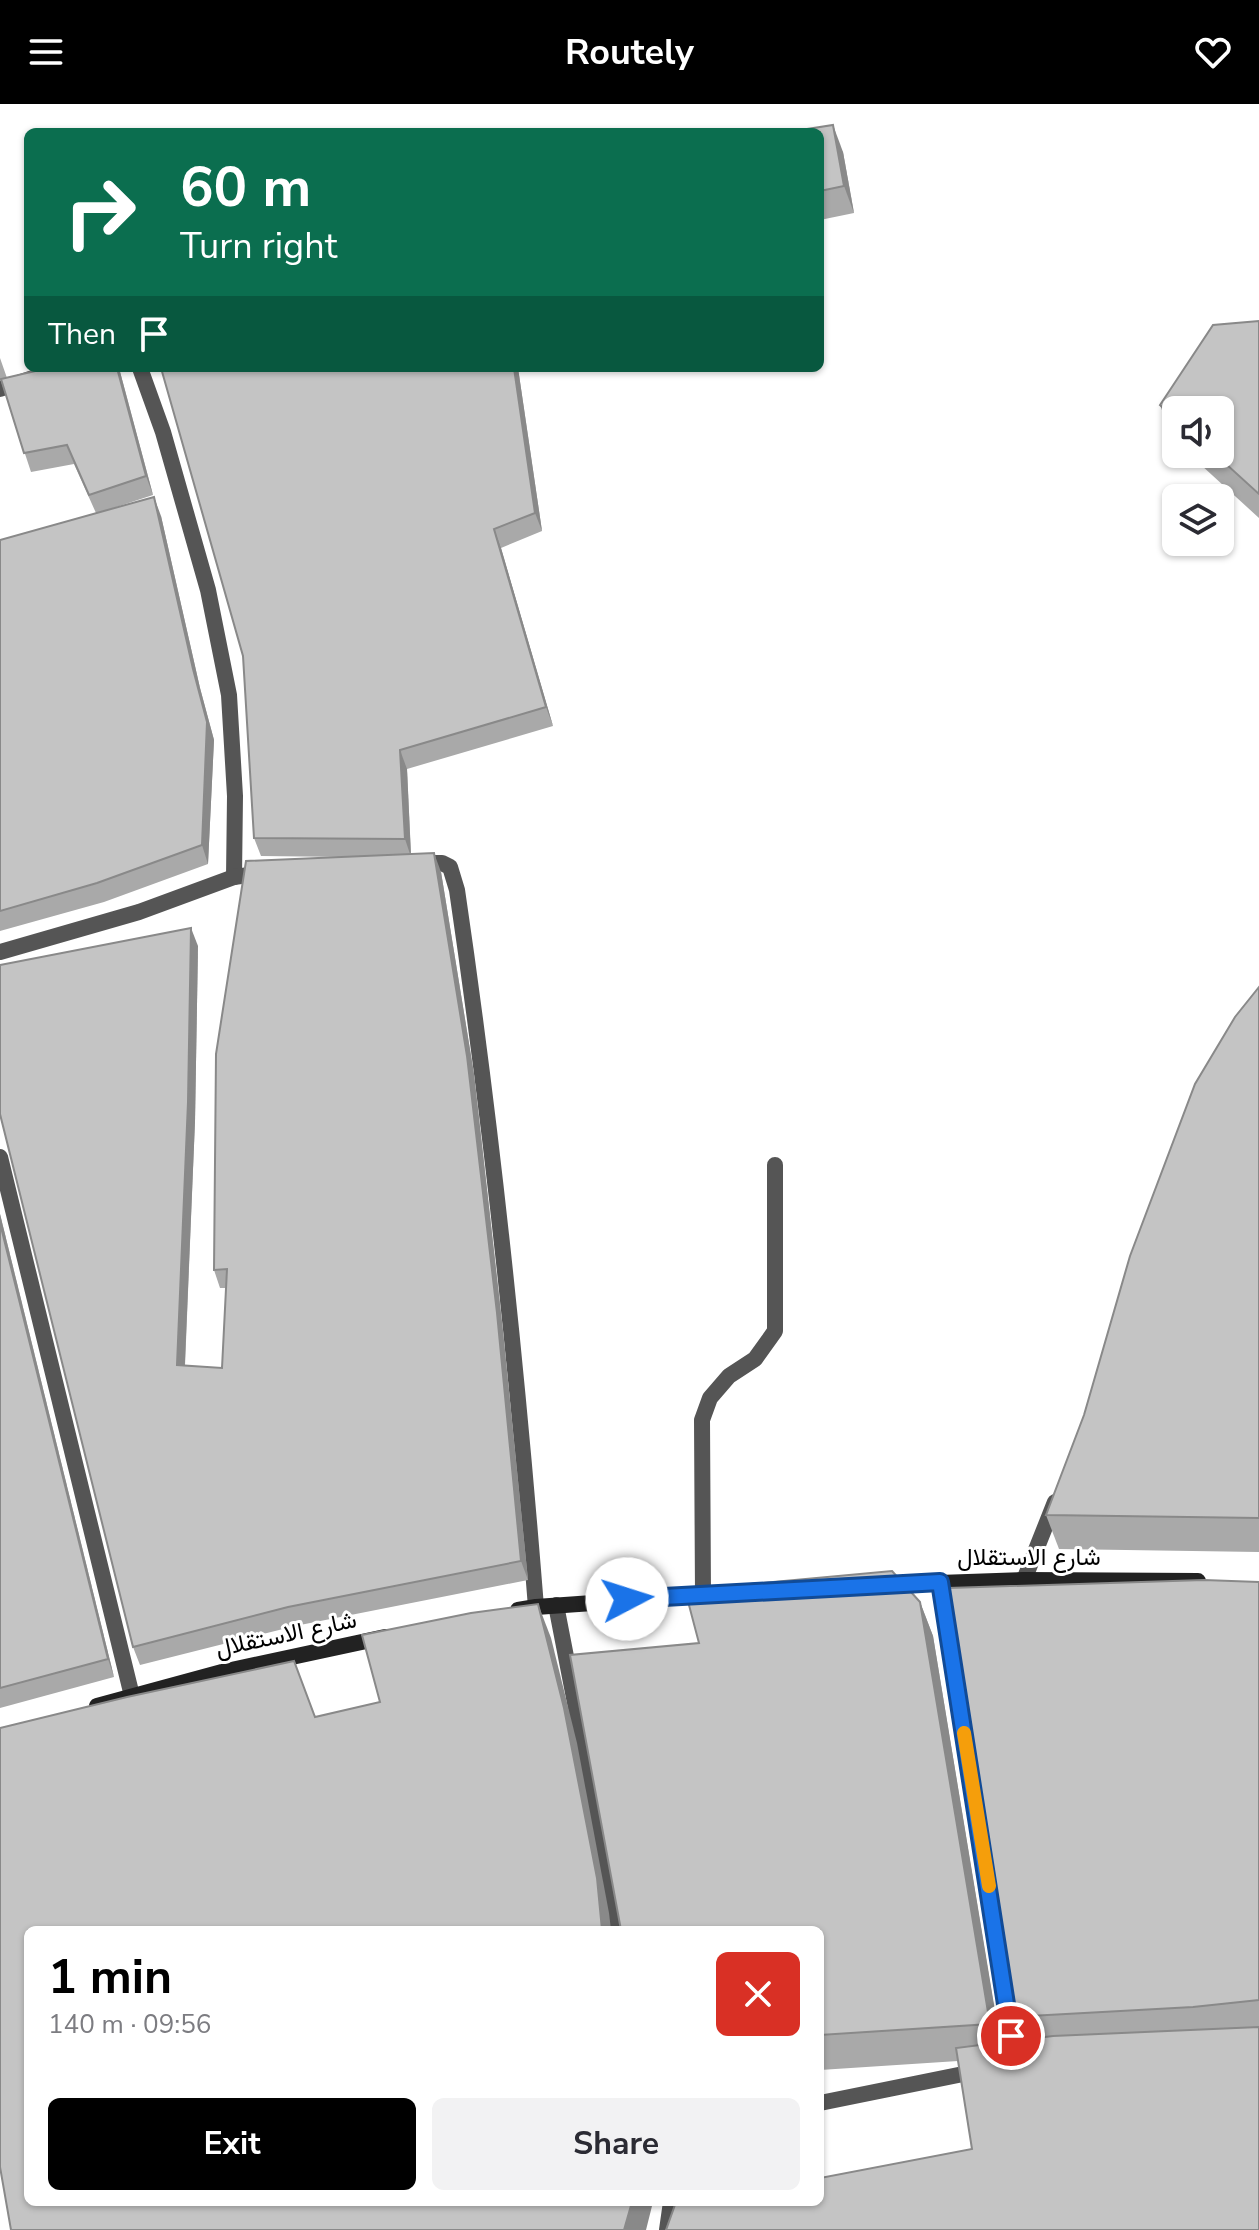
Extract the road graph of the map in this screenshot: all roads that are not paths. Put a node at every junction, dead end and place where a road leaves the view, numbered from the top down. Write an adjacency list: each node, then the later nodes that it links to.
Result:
1 (51, 372): 3 (street)
2 (141, 372): 6 (street)
3 (0, 389)
4 (406, 864): 16 (street)
5 (279, 871): 6 (street)
6 (234, 877): 7 (street)
7 (0, 952)
8 (0, 1157): 19 (street)
9 (775, 1165): 15 (street)
10 (1062, 1480): 11 (street)
11 (1024, 1580): 12 (street, شارع الاستقلال); 13 (street, شارع الاستقلال)
12 (1215, 1581)
13 (940, 1582): 14 (street, شارع الاستقلال); 22 (street)
14 (861, 1586)
15 (556, 1605): 16 (street); 21 (street)
16 (536, 1607): 17 (street)
17 (497, 1614)
18 (400, 1634): 19 (street, شارع الاستقلال)
19 (132, 1696): 20 (street, شارع الاستقلال)
20 (86, 1709)
21 (618, 1926)
22 (824, 2102)
23 (670, 2206): 24 (street)
24 (667, 2230)

